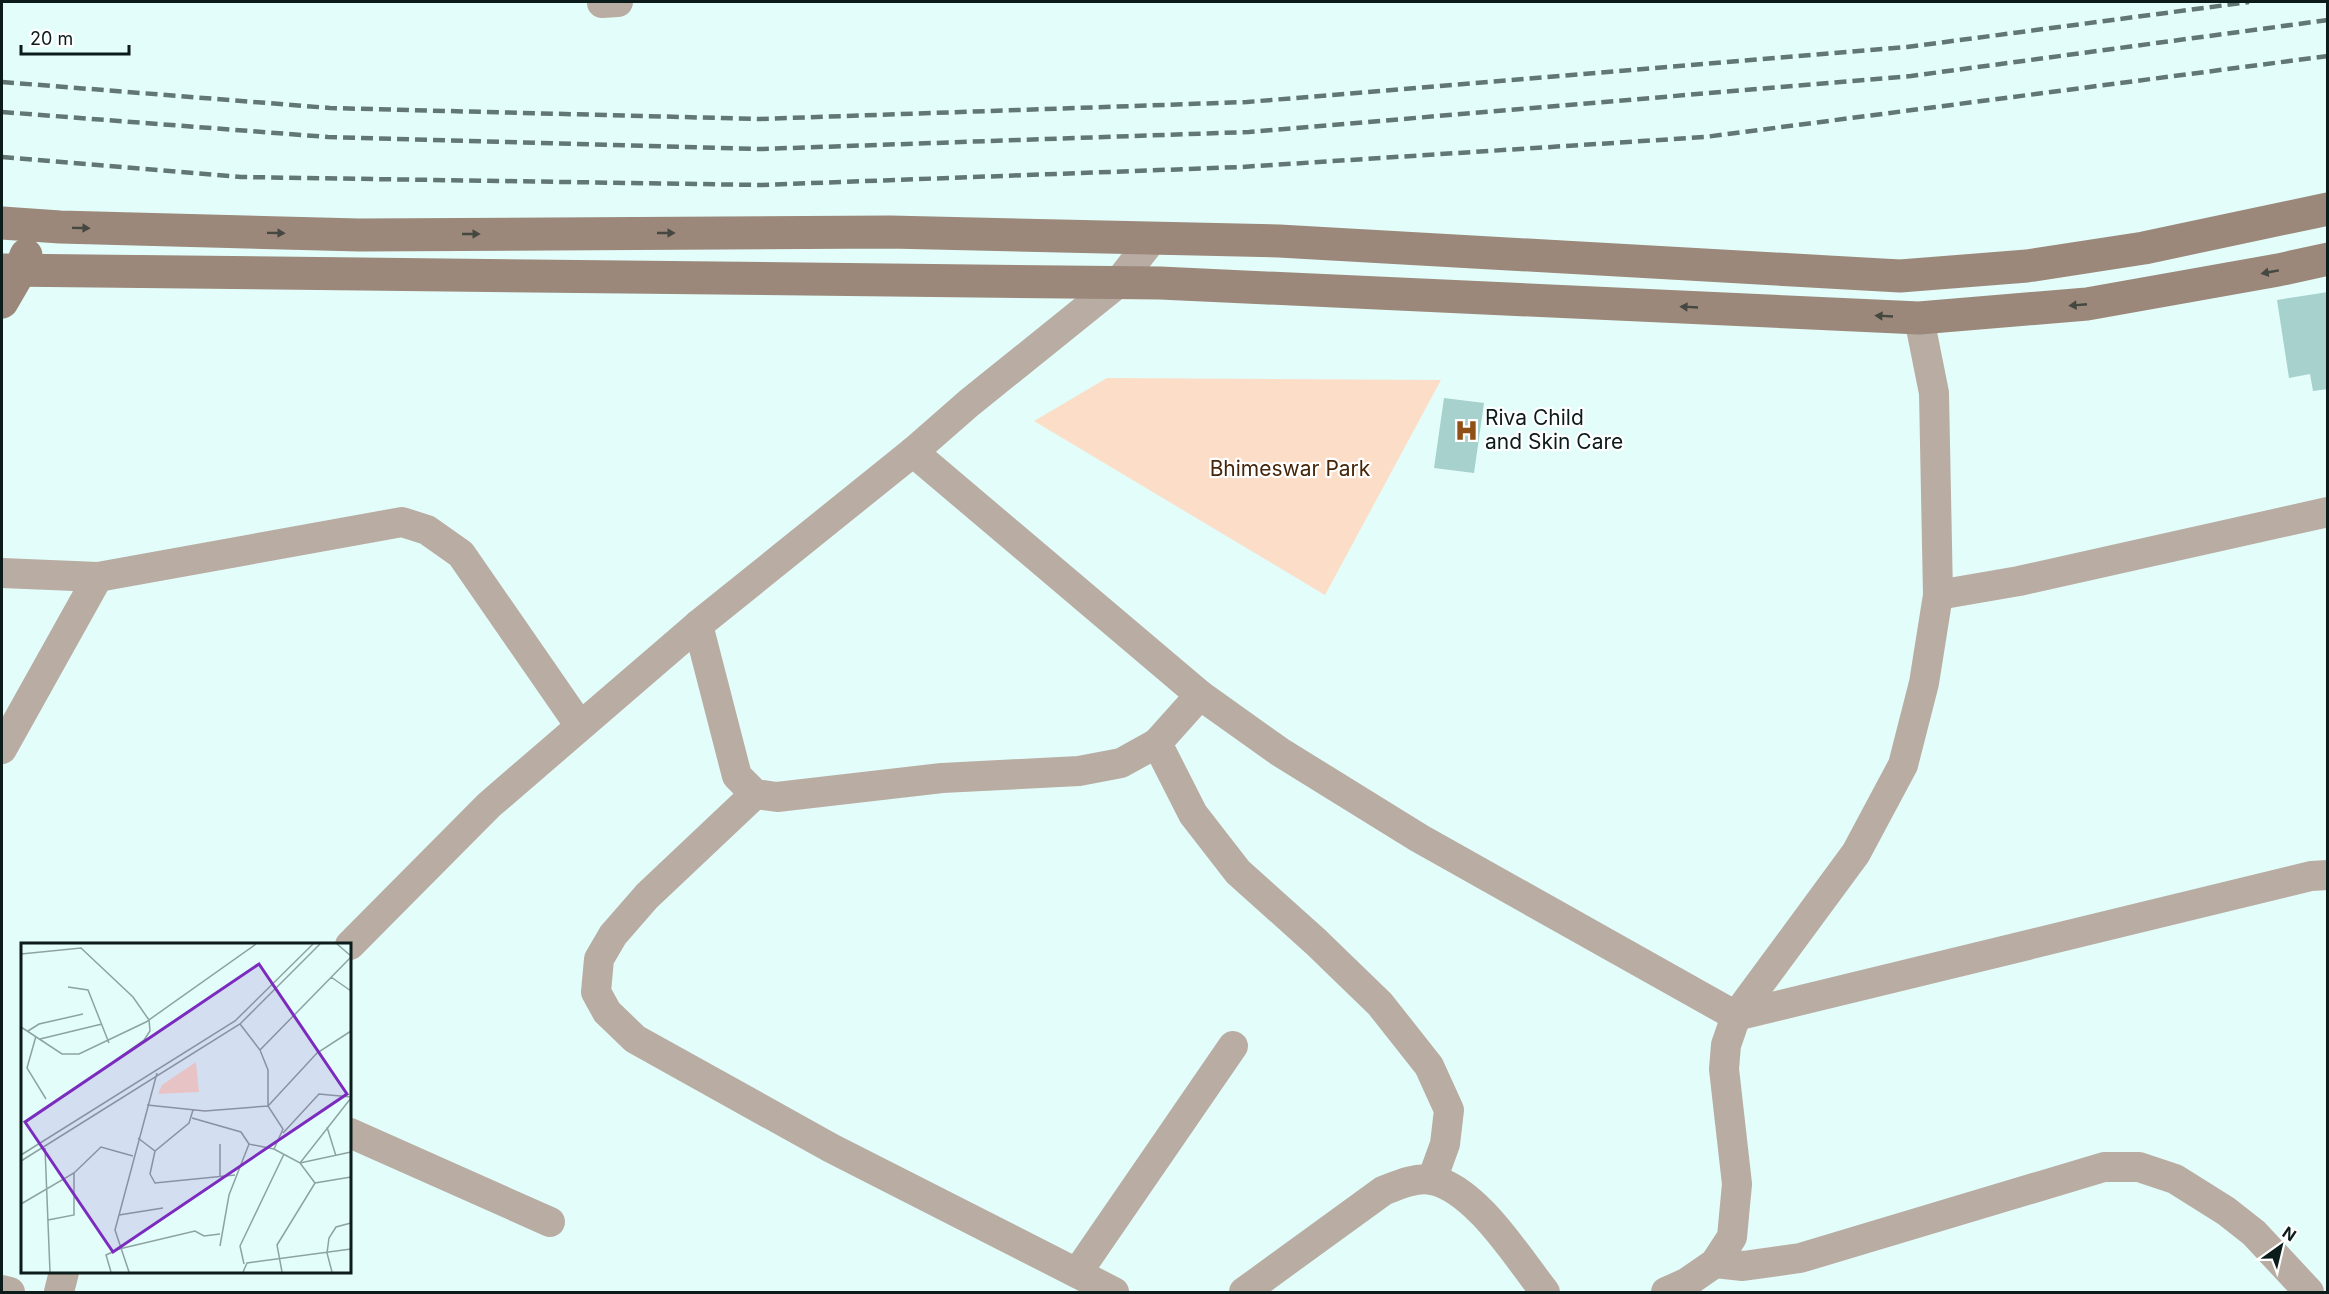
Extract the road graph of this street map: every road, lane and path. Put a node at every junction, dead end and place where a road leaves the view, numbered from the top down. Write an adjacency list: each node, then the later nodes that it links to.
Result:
1 (2328, 209): 4 (street)
2 (2, 223): 3 (street)
3 (38, 226): 4 (street, one-way to 4); 6 (street)
4 (1153, 238): 7 (street)
5 (2328, 259): 9 (street, one-way to 9)
6 (11, 271): 7 (street); 8 (street)
7 (1118, 283): 9 (street, one-way to 7); 10 (street)
8 (2, 302)
9 (1919, 318): 14 (street)
10 (913, 452): 15 (street); 16 (street)
11 (2328, 512): 14 (street)
12 (2, 573): 13 (street)
13 (98, 577): 17 (street); 19 (street)
14 (1938, 595): 23 (street)
15 (698, 625): 17 (street); 20 (street)
16 (1200, 695): 18 (street); 23 (street)
17 (580, 726): 22 (street)
18 (1157, 743): 20 (street); 26 (street)
19 (2, 749)
20 (754, 794): 30 (street)
21 (2328, 875): 23 (street)
22 (351, 944)
23 (1736, 1016): 28 (street)
24 (1233, 1046): 30 (street)
25 (351, 1133): 27 (street)
26 (1432, 1180): 35 (street); 36 (street)
27 (550, 1222)
28 (1714, 1263): 37 (street); 38 (street)
29 (64, 1273): 33 (street)
30 (1077, 1273): 34 (street)
31 (2, 1290): 32 (street)
32 (10, 1293)
33 (59, 1293)
34 (1114, 1293)
35 (1244, 1293)
36 (1545, 1293)
37 (1666, 1293)
38 (2309, 1293)

